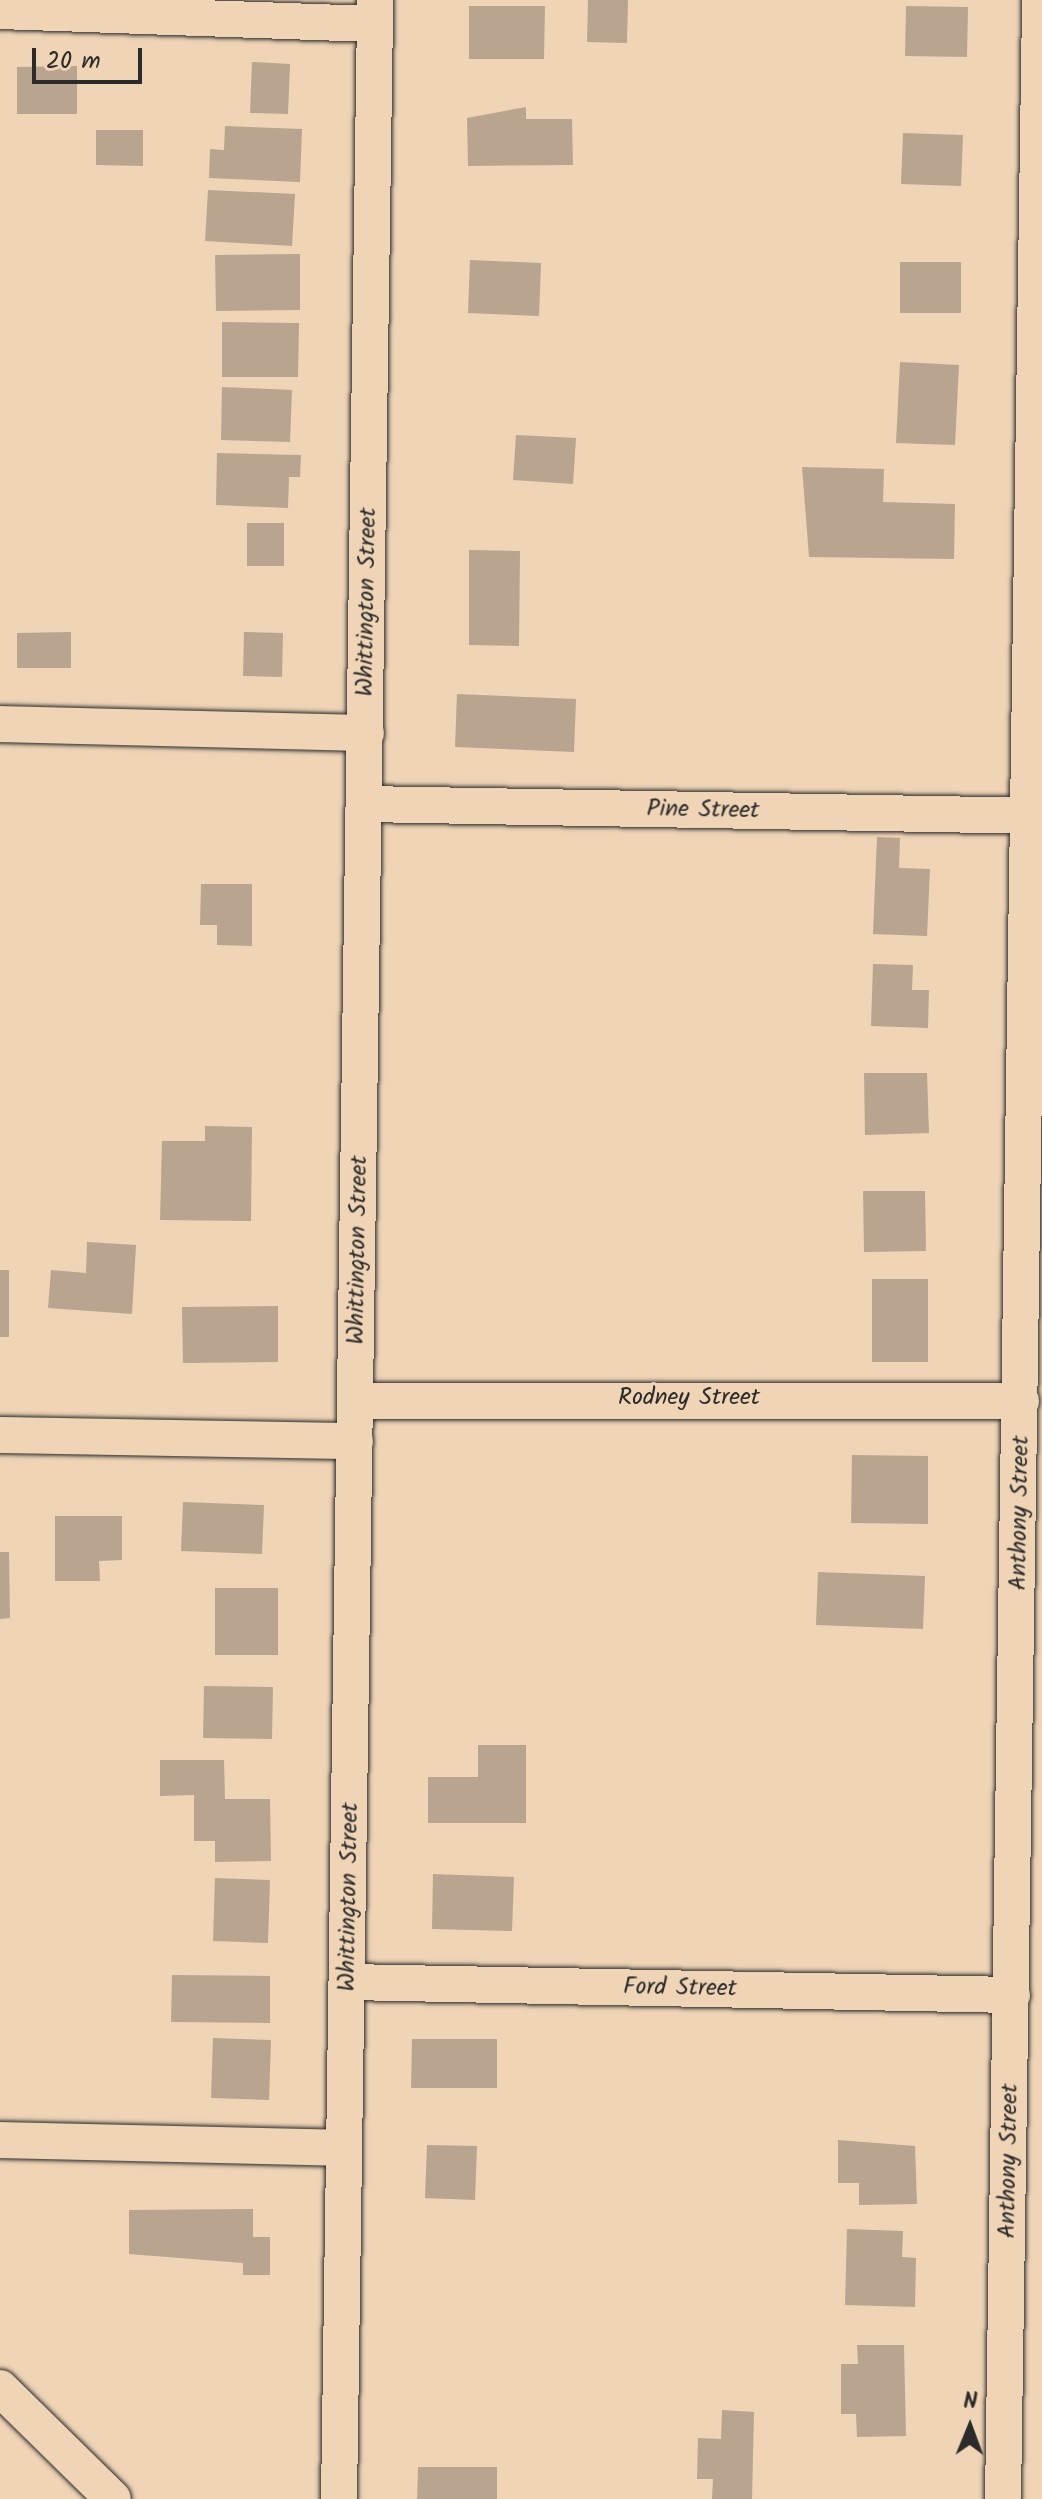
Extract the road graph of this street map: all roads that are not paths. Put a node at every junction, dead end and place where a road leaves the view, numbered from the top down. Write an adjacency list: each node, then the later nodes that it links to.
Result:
1 (1040, 0): 7 (street, Anthony Street)
2 (0, 11): 3 (street)
3 (375, 12): 5 (street, Whittington Street)
4 (0, 724): 5 (street)
5 (366, 733): 6 (street, Whittington Street)
6 (364, 804): 7 (street, Pine Street); 8 (street, Whittington Street)
7 (1034, 816): 9 (street, Anthony Street)
8 (356, 1401): 9 (street, Rodney Street); 11 (street, Whittington Street)
9 (1021, 1401): 13 (street, Anthony Street)
10 (0, 1435): 11 (street)
11 (355, 1441): 12 (street, Whittington Street)
12 (348, 1982): 13 (street, Ford Street); 15 (street, Whittington Street)
13 (1012, 1995): 19 (street, Anthony Street)
14 (0, 2140): 15 (street)
15 (343, 2148): 18 (street, Whittington Street)
16 (0, 2388): 17 (street)
17 (113, 2499)
18 (339, 2499)
19 (1003, 2499)

